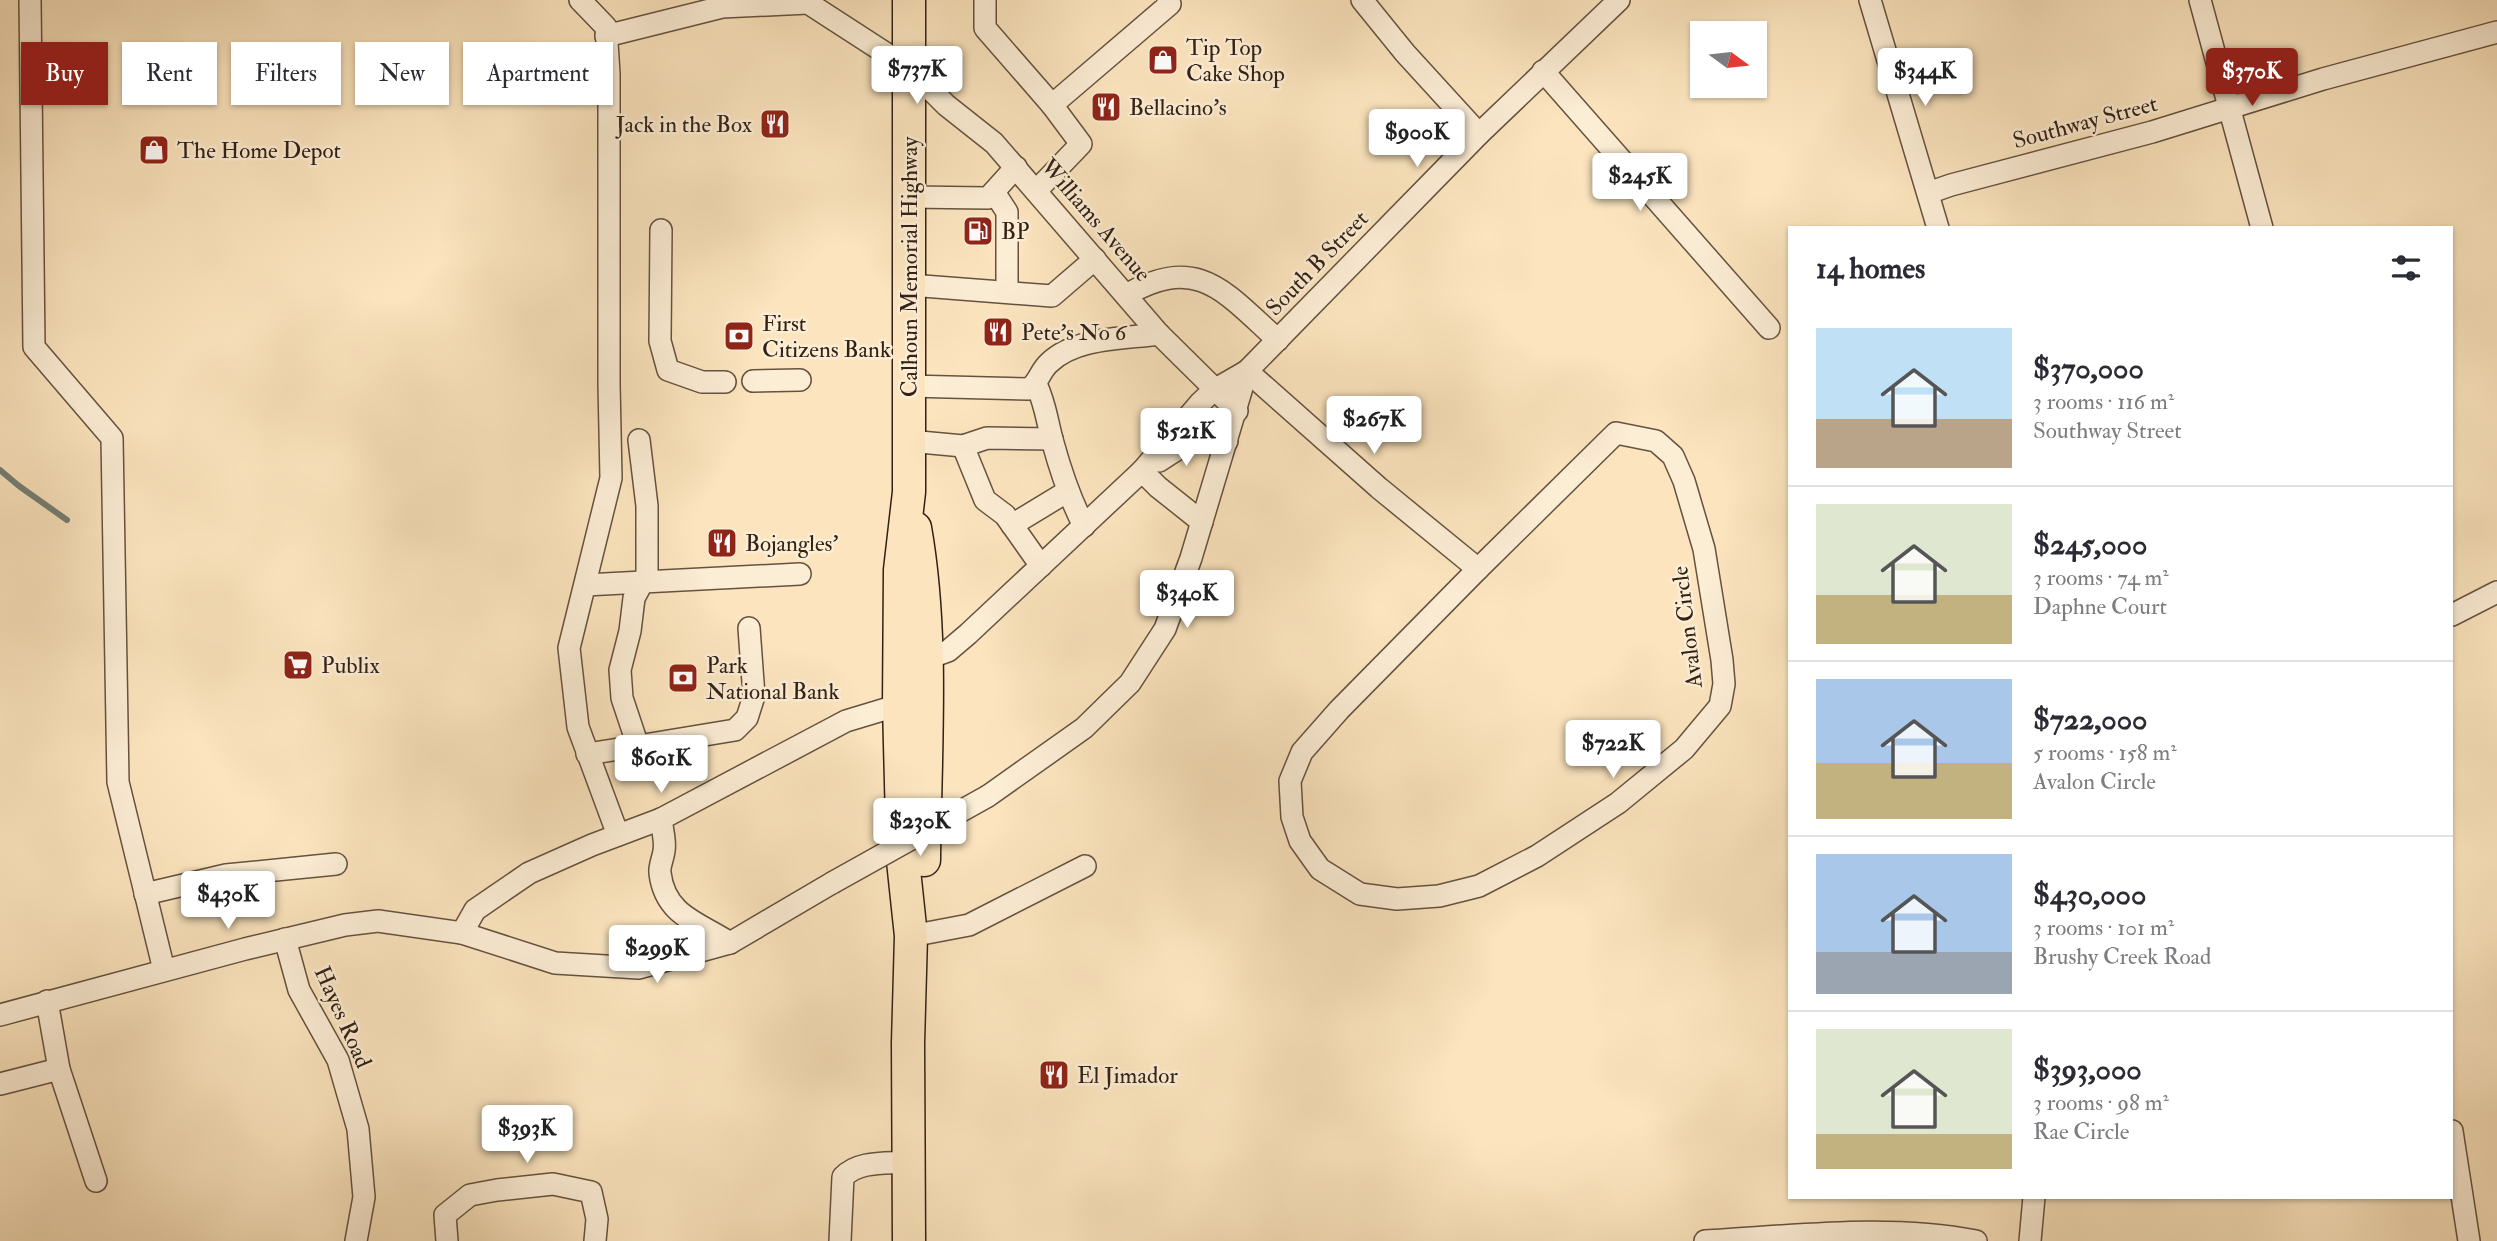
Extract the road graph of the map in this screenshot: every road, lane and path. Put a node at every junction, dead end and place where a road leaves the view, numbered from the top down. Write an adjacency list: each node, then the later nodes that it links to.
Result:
1 (30, 0): 67 (street)
2 (580, 0): 11 (street)
3 (909, 0): 12 (highway, Calhoun Memorial Highway)
4 (985, 0): 14 (street)
5 (1168, 0): 14 (street)
6 (1362, 0): 16 (street)
7 (1619, 0): 13 (street, South B Street)
8 (1870, 0): 20 (street)
9 (2200, 0): 15 (street)
10 (2497, 32): 15 (street, Southway Street)
11 (607, 36): 12 (street, Williams Avenue); 55 (street)
12 (910, 69): 17 (street, Williams Avenue); 21 (highway, Calhoun Memorial Highway)
13 (1543, 71): 16 (street, South B Street); 29 (street)
14 (1052, 105): 18 (street)
15 (2230, 107): 20 (street, Southway Street); 23 (street)
16 (1479, 134): 31 (street, South B Street)
17 (1016, 167): 18 (street, Williams Avenue); 19 (street)
18 (1036, 191): 25 (street, Williams Avenue)
19 (994, 192): 21 (street); 27 (street)
20 (1928, 193): 22 (street)
21 (909, 197): 26 (highway, Calhoun Memorial Highway)
22 (1937, 226)
23 (2261, 226)
24 (661, 230): 35 (street)
25 (1095, 259): 27 (street); 28 (street, Williams Avenue)
26 (910, 285): 27 (street); 37 (highway, Calhoun Memorial Highway)
27 (1007, 292)
28 (1126, 295): 30 (street, Williams Avenue); 31 (street)
29 (1769, 328)
30 (1159, 334): 36 (street); 38 (street, Williams Avenue)
31 (1278, 340): 32 (street, South B Street)
32 (1247, 371): 38 (street, South B Street); 39 (street); 52 (street)
33 (800, 380): 34 (street)
34 (753, 381)
35 (725, 382)
36 (1036, 384): 37 (street); 40 (street)
37 (909, 386): 43 (highway, Calhoun Memorial Highway)
38 (1214, 390): 39 (street, Williams Avenue); 45 (street, South B Street)
39 (1237, 411): 42 (street)
40 (1052, 439): 44 (street); 46 (street)
41 (639, 440): 54 (street)
42 (1227, 441): 45 (street, South B Street); 48 (street)
43 (909, 442): 44 (street); 47 (highway, Calhoun Memorial Highway)
44 (963, 446): 49 (street)
45 (1142, 471): 48 (street); 50 (street, South B Street)
46 (1069, 491): 49 (street); 50 (street)
47 (909, 492): 59 (highway, Calhoun Memorial Highway); 60 (highway, Calhoun Memorial Highway)
48 (1202, 522): 71 (street, bridge)
49 (1012, 525): 51 (street)
50 (1084, 526): 51 (street, South B Street)
51 (1041, 566): 59 (street, South B Street)
52 (1478, 569): 52 (street, Avalon Circle)
53 (800, 574): 54 (street)
54 (642, 582): 55 (street); 61 (street)
55 (584, 585): 62 (street)
56 (2497, 592): 57 (street)
57 (2453, 614)
58 (749, 628): 61 (street)
59 (926, 659): 69 (highway, Calhoun Memorial Highway)
60 (899, 705): 63 (street); 69 (highway, Calhoun Memorial Highway)
61 (638, 746): 62 (street)
62 (587, 754): 64 (street)
63 (660, 819): 64 (street); 71 (street)
64 (618, 835): 68 (street)
65 (336, 864): 67 (street)
66 (1085, 866): 69 (street)
67 (145, 894): 72 (street)
68 (462, 933): 70 (street); 71 (street)
69 (911, 936): 78 (highway, Calhoun Memorial Highway)
70 (285, 939): 72 (street); 81 (street, Hayes Road)
71 (730, 943)
72 (164, 970): 73 (street)
73 (47, 1002): 74 (street); 75 (street)
74 (0, 1014)
75 (59, 1069): 76 (street); 79 (street)
76 (0, 1084)
77 (2453, 1137): 89 (street)
78 (909, 1162): 84 (street); 85 (highway, Calhoun Memorial Highway)
79 (96, 1181)
80 (2034, 1199): 88 (street)
81 (356, 1241)
82 (447, 1241): 83 (street)
83 (595, 1241)
84 (840, 1241)
85 (909, 1241)
86 (1705, 1241): 87 (street)
87 (1976, 1241)
88 (2030, 1241)
89 (2469, 1241)

